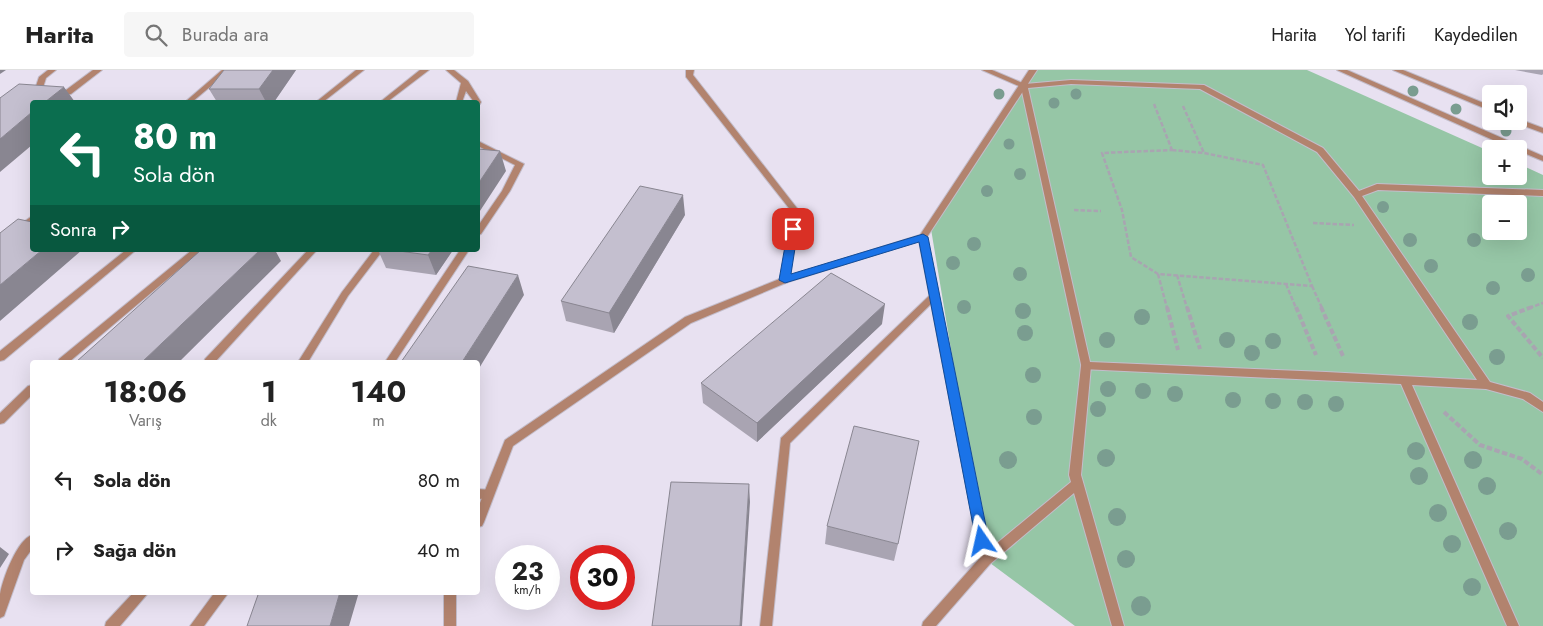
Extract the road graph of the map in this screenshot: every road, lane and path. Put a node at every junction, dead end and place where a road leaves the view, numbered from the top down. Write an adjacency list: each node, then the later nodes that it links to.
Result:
1 (52, 70): 12 (street)
2 (98, 70): 12 (street)
3 (226, 70): 18 (street)
4 (360, 70): 19 (street)
5 (425, 70): 20 (street)
6 (450, 70): 13 (street)
7 (690, 70): 47 (street)
8 (986, 70): 15 (street)
9 (1033, 70): 15 (street)
10 (1341, 70): 29 (street)
11 (1397, 70): 23 (street)
12 (43, 77): 17 (street)
13 (465, 83): 21 (street); 22 (street)
14 (1146, 85): 15 (street); 16 (street); 27 (path)
15 (1024, 86): 32 (street); 38 (street)
16 (1175, 86): 28 (path); 31 (street)
17 (28, 89)
18 (190, 100)
19 (322, 100)
20 (386, 100)
21 (460, 100)
22 (476, 100)
23 (1482, 105)
24 (1527, 124): 25 (street)
25 (1543, 131)
26 (480, 144): 37 (street)
27 (1172, 150): 28 (path); 45 (path)
28 (1204, 153): 49 (path)
29 (1543, 159)
30 (1543, 193): 31 (street)
31 (1357, 196): 36 (street)
32 (1052, 209): 33 (path); 58 (street)
33 (1101, 211)
34 (30, 220): 39 (street)
35 (1313, 223): 36 (path)
36 (1379, 227): 64 (street)
37 (480, 229)
38 (923, 237): 47 (street); 50 (street)
39 (0, 243)
40 (130, 252): 52 (street)
41 (196, 252): 54 (street)
42 (311, 252): 55 (street)
43 (377, 252): 56 (street)
44 (464, 252): 57 (street)
45 (1158, 274): 46 (path); 59 (path)
46 (1177, 275): 48 (path); 60 (path)
47 (785, 280): 71 (street)
48 (1286, 284): 49 (path); 61 (path)
49 (1312, 286): 62 (path)
50 (934, 296): 74 (street); 82 (street)
51 (1543, 303): 53 (path)
52 (0, 357)
53 (1543, 358)
54 (65, 360)
55 (212, 360)
56 (304, 360)
57 (391, 360)
58 (1086, 366): 59 (street); 70 (street)
59 (1184, 370): 60 (street)
60 (1207, 371): 61 (street)
61 (1326, 376): 62 (street)
62 (1354, 379): 63 (street)
63 (1405, 382): 64 (street); 85 (street)
64 (1486, 386): 67 (street)
65 (30, 391): 68 (street)
66 (1440, 408): 69 (path)
67 (1543, 408)
68 (0, 420)
69 (1543, 475)
70 (1076, 485): 74 (street); 84 (street)
71 (483, 494): 72 (street)
72 (480, 511)
73 (30, 543): 78 (street)
74 (986, 560): 83 (street)
75 (140, 595): 79 (street)
76 (221, 595): 80 (street)
77 (450, 595): 81 (street)
78 (0, 612)
79 (110, 626)
80 (196, 626)
81 (450, 626)
82 (766, 626)
83 (928, 626)
84 (1118, 626)
85 (1513, 626)

